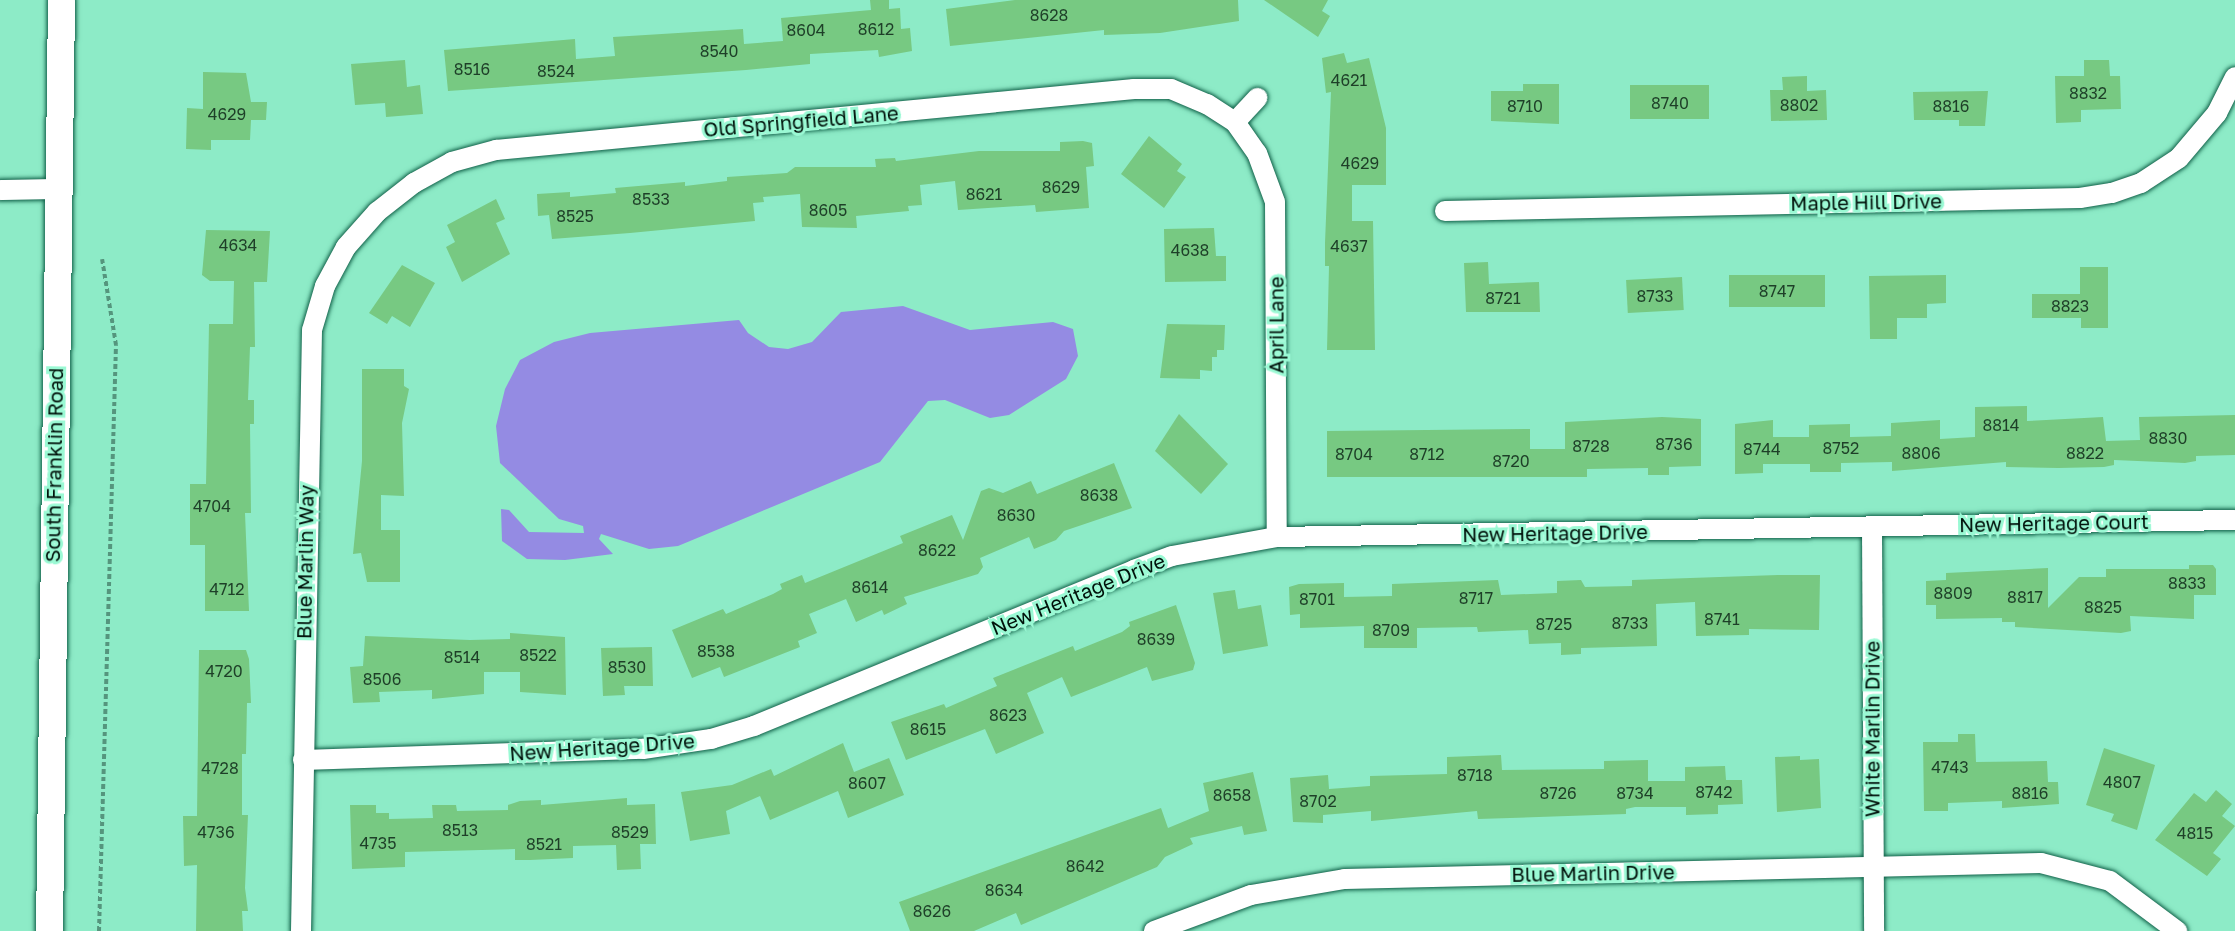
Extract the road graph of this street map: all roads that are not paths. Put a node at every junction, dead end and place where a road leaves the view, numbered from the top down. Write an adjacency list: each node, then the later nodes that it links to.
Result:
1 (61, 0): 5 (main road, South Franklin Road)
2 (2235, 77): 7 (street, Maple Hill Drive)
3 (1257, 98): 4 (street)
4 (1234, 122): 8 (street, Old Springfield Lane); 11 (street, April Lane)
5 (58, 189): 6 (street); 14 (main road, South Franklin Road)
6 (0, 190)
7 (1445, 211)
8 (377, 212): 12 (street, Blue Marlin Way)
9 (2235, 520): 10 (street, New Heritage Court)
10 (1872, 526): 11 (street, New Heritage Drive); 13 (street, White Marlin Drive)
11 (1277, 537): 12 (street, New Heritage Drive)
12 (303, 760): 15 (street, Blue Marlin Way)
13 (1873, 867): 16 (street, Blue Marlin Drive); 17 (street, White Marlin Drive); 18 (street, Blue Marlin Drive)
14 (49, 931)
15 (301, 931)
16 (1154, 931)
17 (1874, 931)
18 (2177, 931)

